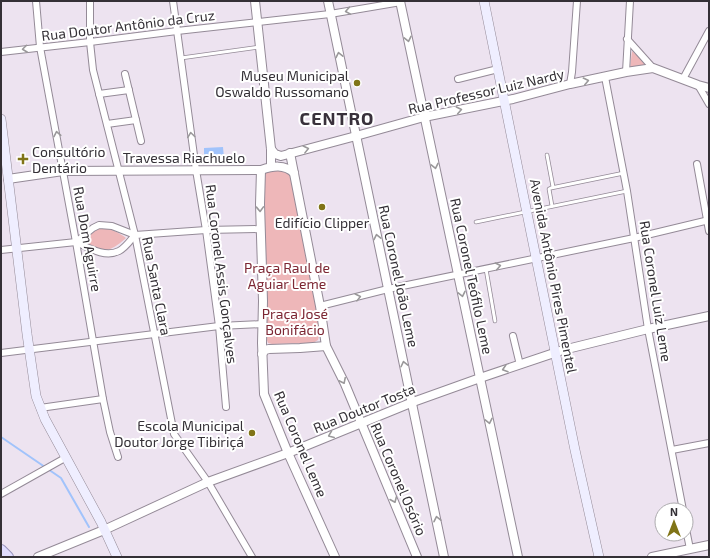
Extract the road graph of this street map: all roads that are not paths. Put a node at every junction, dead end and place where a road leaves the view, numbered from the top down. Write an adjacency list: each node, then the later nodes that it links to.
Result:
1 (36, 1): 16 (street, Rua Dom Aguirre)
2 (90, 1): 15 (street, Rua Santa Clara)
3 (173, 1): 12 (street, Rua Coronel Assis Gonçalves)
4 (255, 1): 11 (street)
5 (328, 1): 10 (street, Rua Coronel João Leme)
6 (401, 1): 10 (street, Rua Doutor Antônio da Cruz, one-way to 10); 34 (street, Rua Coronel Teófilo Leme, one-way to 34)
7 (484, 1): 21 (main road, Avenida Antônio Pires Pimentel)
8 (577, 1): 27 (street)
9 (630, 1): 14 (street)
10 (330, 14): 11 (street, Rua Doutor Antônio da Cruz); 38 (street, Rua Coronel João Leme, one-way to 10)
11 (257, 22): 12 (street, Rua Doutor Antônio da Cruz); 17 (street)
12 (177, 31): 15 (street, Rua Doutor Antônio da Cruz); 19 (street, Rua Coronel Assis Gonçalves)
13 (709, 31): 26 (street)
14 (627, 39): 20 (street); 22 (street)
15 (90, 42): 16 (street, Rua Doutor Antônio da Cruz); 31 (street, Rua Santa Clara)
16 (40, 47): 18 (street, Rua Doutor Antônio da Cruz, one-way to 18); 45 (street, Rua Dom Aguirre, one-way to 16)
17 (260, 47): 19 (lane); 40 (street)
18 (1, 52)
19 (181, 58): 47 (street, Rua Coronel Assis Gonçalves, one-way to 19)
20 (653, 68): 22 (street, Rua Professor Luiz Nardy); 26 (street, Rua Professor Luiz Nardy)
21 (498, 69): 25 (street); 32 (main road, Avenida Antônio Pires Pimentel)
22 (626, 72): 24 (street, Rua Professor Luiz Nardy)
23 (125, 74): 30 (street)
24 (606, 77): 27 (street, Rua Professor Luiz Nardy, one-way to 24); 50 (street, Rua Coronel Luiz Leme)
25 (458, 79)
26 (683, 79): 28 (street, Rua Professor Luiz Nardy)
27 (570, 84): 32 (street, Rua Professor Luiz Nardy)
28 (698, 85): 29 (street, Rua Professor Luiz Nardy); 33 (street)
29 (709, 88)
30 (129, 90): 31 (street); 36 (street)
31 (99, 94): 37 (street, Rua Santa Clara)
32 (505, 101): 34 (street, Rua Professor Luiz Nardy, one-way to 32); 55 (main road, Avenida Antônio Pires Pimentel)
33 (709, 104)
34 (424, 117): 38 (street, Rua Professor Luiz Nardy); 68 (street, Rua Coronel Teófilo Leme, one-way to 68)
35 (1, 119): 51 (main road)
36 (136, 120): 37 (street); 39 (street)
37 (107, 124): 46 (street, Rua Santa Clara)
38 (356, 136): 41 (street, Rua Professor Luiz Nardy, one-way to 38); 69 (street, Rua Coronel João Leme, one-way to 38)
39 (141, 141)
40 (271, 149): 41 (street, Rua Professor Luiz Nardy); 44 (street)
41 (290, 153): 49 (street)
42 (546, 155): 52 (lane)
43 (697, 164): 56 (street)
44 (271, 166): 48 (street, Travessa Riachuelo); 49 (street)
45 (64, 170): 46 (street, Travessa Riachuelo); 51 (street, Travessa Riachuelo); 63 (street, Rua Dom Aguirre)
46 (119, 170): 47 (street, Travessa Riachuelo); 61 (street, Rua Santa Clara)
47 (196, 170): 48 (street, Travessa Riachuelo); 59 (street, Rua Coronel Assis Gonçalves)
48 (261, 170): 58 (street, Rua Coronel Leme, one-way to 58)
49 (294, 173): 70 (street)
50 (624, 173): 52 (lane); 53 (street, Rua Coronel Luiz Leme)
51 (4, 180): 64 (main road)
52 (553, 187): 54 (lane)
53 (627, 191): 54 (lane); 62 (street, Rua Coronel Luiz Leme)
54 (552, 206): 55 (lane)
55 (527, 211): 57 (lane); 66 (main road, Avenida Antônio Pires Pimentel)
56 (708, 221): 60 (street); 62 (street)
57 (476, 222)
58 (261, 229): 59 (street); 73 (street, Rua Coronel Leme)
59 (206, 230): 61 (street); 74 (street, Rua Coronel Assis Gonçalves)
60 (709, 231)
61 (135, 235): 63 (street); 63 (street); 76 (street, Rua Santa Clara)
62 (634, 238): 66 (street); 75 (street, Rua Coronel Luiz Leme)
63 (76, 242): 64 (street); 78 (street, Rua Dom Aguirre)
64 (17, 248): 65 (street); 82 (main road)
65 (1, 250)
66 (537, 258): 67 (street, one-way to 66); 83 (main road, Avenida Antônio Pires Pimentel)
67 (486, 269): 68 (street); 72 (lane)
68 (458, 275): 69 (street); 87 (street, Rua Coronel Teófilo Leme, one-way to 87)
69 (388, 289): 70 (street, one-way to 69); 89 (street, Rua Coronel João Leme, one-way to 69)
70 (320, 306): 80 (street)
71 (709, 316): 75 (street, Rua Doutor Tosta)
72 (495, 321)
73 (263, 324): 74 (street); 79 (street, Rua Coronel Leme)
74 (219, 326): 76 (street); 90 (street, Rua Coronel Assis Gonçalves)
75 (648, 329): 83 (street, Rua Doutor Tosta); 94 (street, Rua Coronel Luiz Leme)
76 (154, 333): 78 (street); 98 (street, Rua Santa Clara)
77 (513, 336): 86 (street)
78 (93, 341): 82 (street); 88 (street, Rua Dom Aguirre)
79 (262, 343): 81 (street); 85 (street, Rua Coronel Leme)
80 (326, 346): 81 (street); 92 (street, Rua Coronel Osório, one-way to 92)
81 (270, 349): 85 (street)
82 (29, 350): 84 (street); 91 (main road)
83 (556, 352): 86 (street, Rua Doutor Tosta); 114 (main road, Avenida Antônio Pires Pimentel)
84 (1, 353)
85 (262, 354): 95 (street, Rua Coronel Leme)
86 (520, 364): 87 (street, Rua Doutor Tosta, one-way to 87)
87 (480, 378): 89 (street, Rua Doutor Tosta); 113 (street, Rua Coronel Teófilo Leme, one-way to 113)
88 (103, 399): 91 (street); 96 (street, Rua Dom Aguirre)
89 (413, 402): 92 (street, Rua Doutor Tosta); 112 (street, Rua Coronel João Leme, one-way to 89)
90 (226, 407)
91 (40, 408): 97 (main road)
92 (361, 423): 95 (street, Rua Doutor Tosta, one-way to 95); 111 (street, Rua Coronel Osório, one-way to 111)
93 (709, 443): 94 (street)
94 (672, 450): 100 (street, Rua Coronel Luiz Leme)
95 (288, 453): 98 (street, Rua Doutor Tosta); 110 (street, Rua Coronel Leme)
96 (118, 457)
97 (65, 458): 99 (street); 101 (main road)
98 (208, 482): 101 (street, Rua Doutor Tosta); 109 (street, Rua Santa Clara)
99 (1, 494)
100 (682, 502)
101 (104, 530): 107 (street, Rua Doutor Tosta); 108 (main road)
102 (689, 542): 104 (street)
103 (709, 545): 104 (street)
104 (690, 549): 115 (street)
105 (1, 550): 106 (main road)
106 (8, 557)
107 (39, 557)
108 (117, 557)
109 (252, 557)
110 (335, 557)
111 (418, 557)
112 (444, 557)
113 (518, 557)
114 (599, 557)
115 (652, 557)

